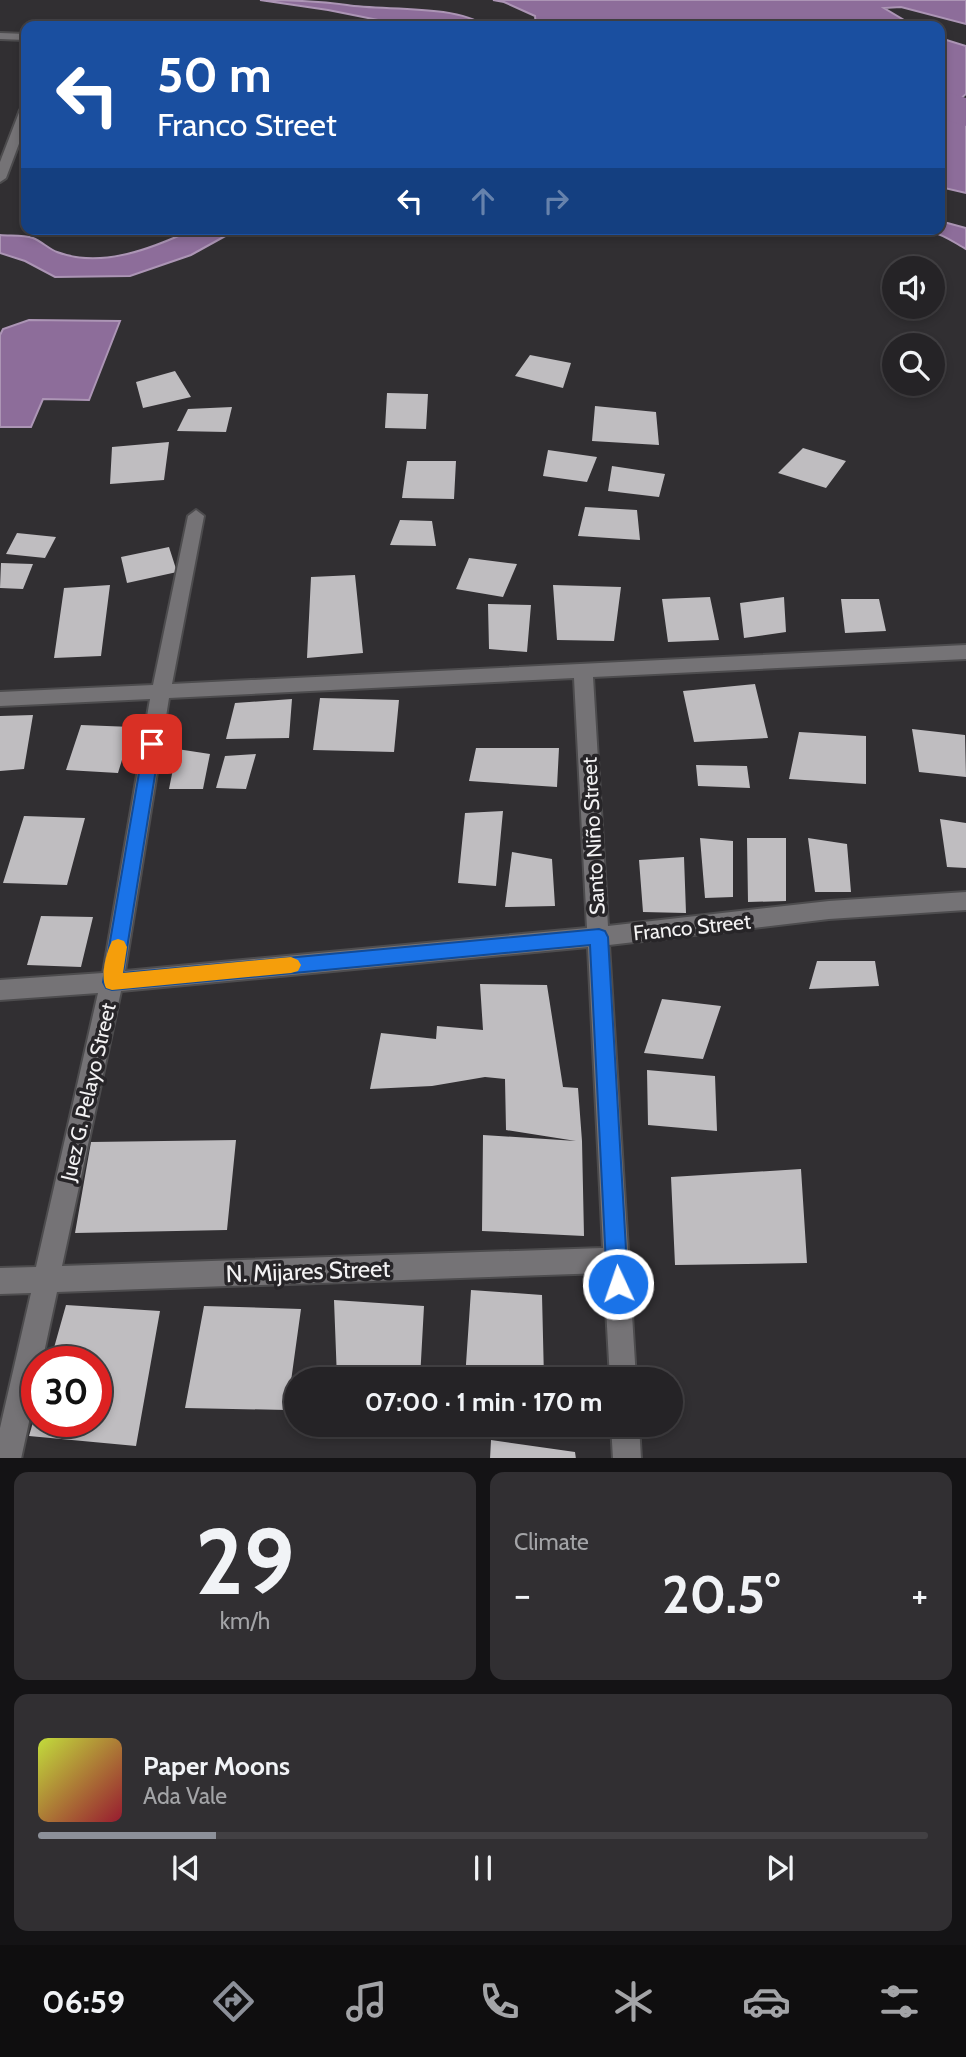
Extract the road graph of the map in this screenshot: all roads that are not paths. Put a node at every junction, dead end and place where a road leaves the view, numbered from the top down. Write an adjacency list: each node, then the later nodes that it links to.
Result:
1 (0, 36): 2 (street)
2 (21, 37)
3 (21, 123): 4 (street)
4 (0, 178)
5 (196, 516): 8 (street, Juez G. Pelayo Street)
6 (966, 652): 7 (street)
7 (583, 670): 8 (street); 11 (street, Santo Niño Street)
8 (161, 691): 9 (street); 12 (street, Juez G. Pelayo Street)
9 (0, 699)
10 (966, 901): 11 (street, Franco Street)
11 (599, 937): 12 (street, Franco Street); 14 (street, Santo Niño Street)
12 (112, 982): 13 (street, Franco Street); 15 (street, Juez G. Pelayo Street)
13 (0, 990)
14 (616, 1260): 15 (street, N. Mijares Street); 17 (street, Santo Niño Street)
15 (46, 1279): 16 (street, N. Mijares Street); 19 (street, Juez G. Pelayo Street)
16 (0, 1281)
17 (622, 1367)
18 (626, 1437): 20 (street)
19 (7, 1458)
20 (627, 1458)

